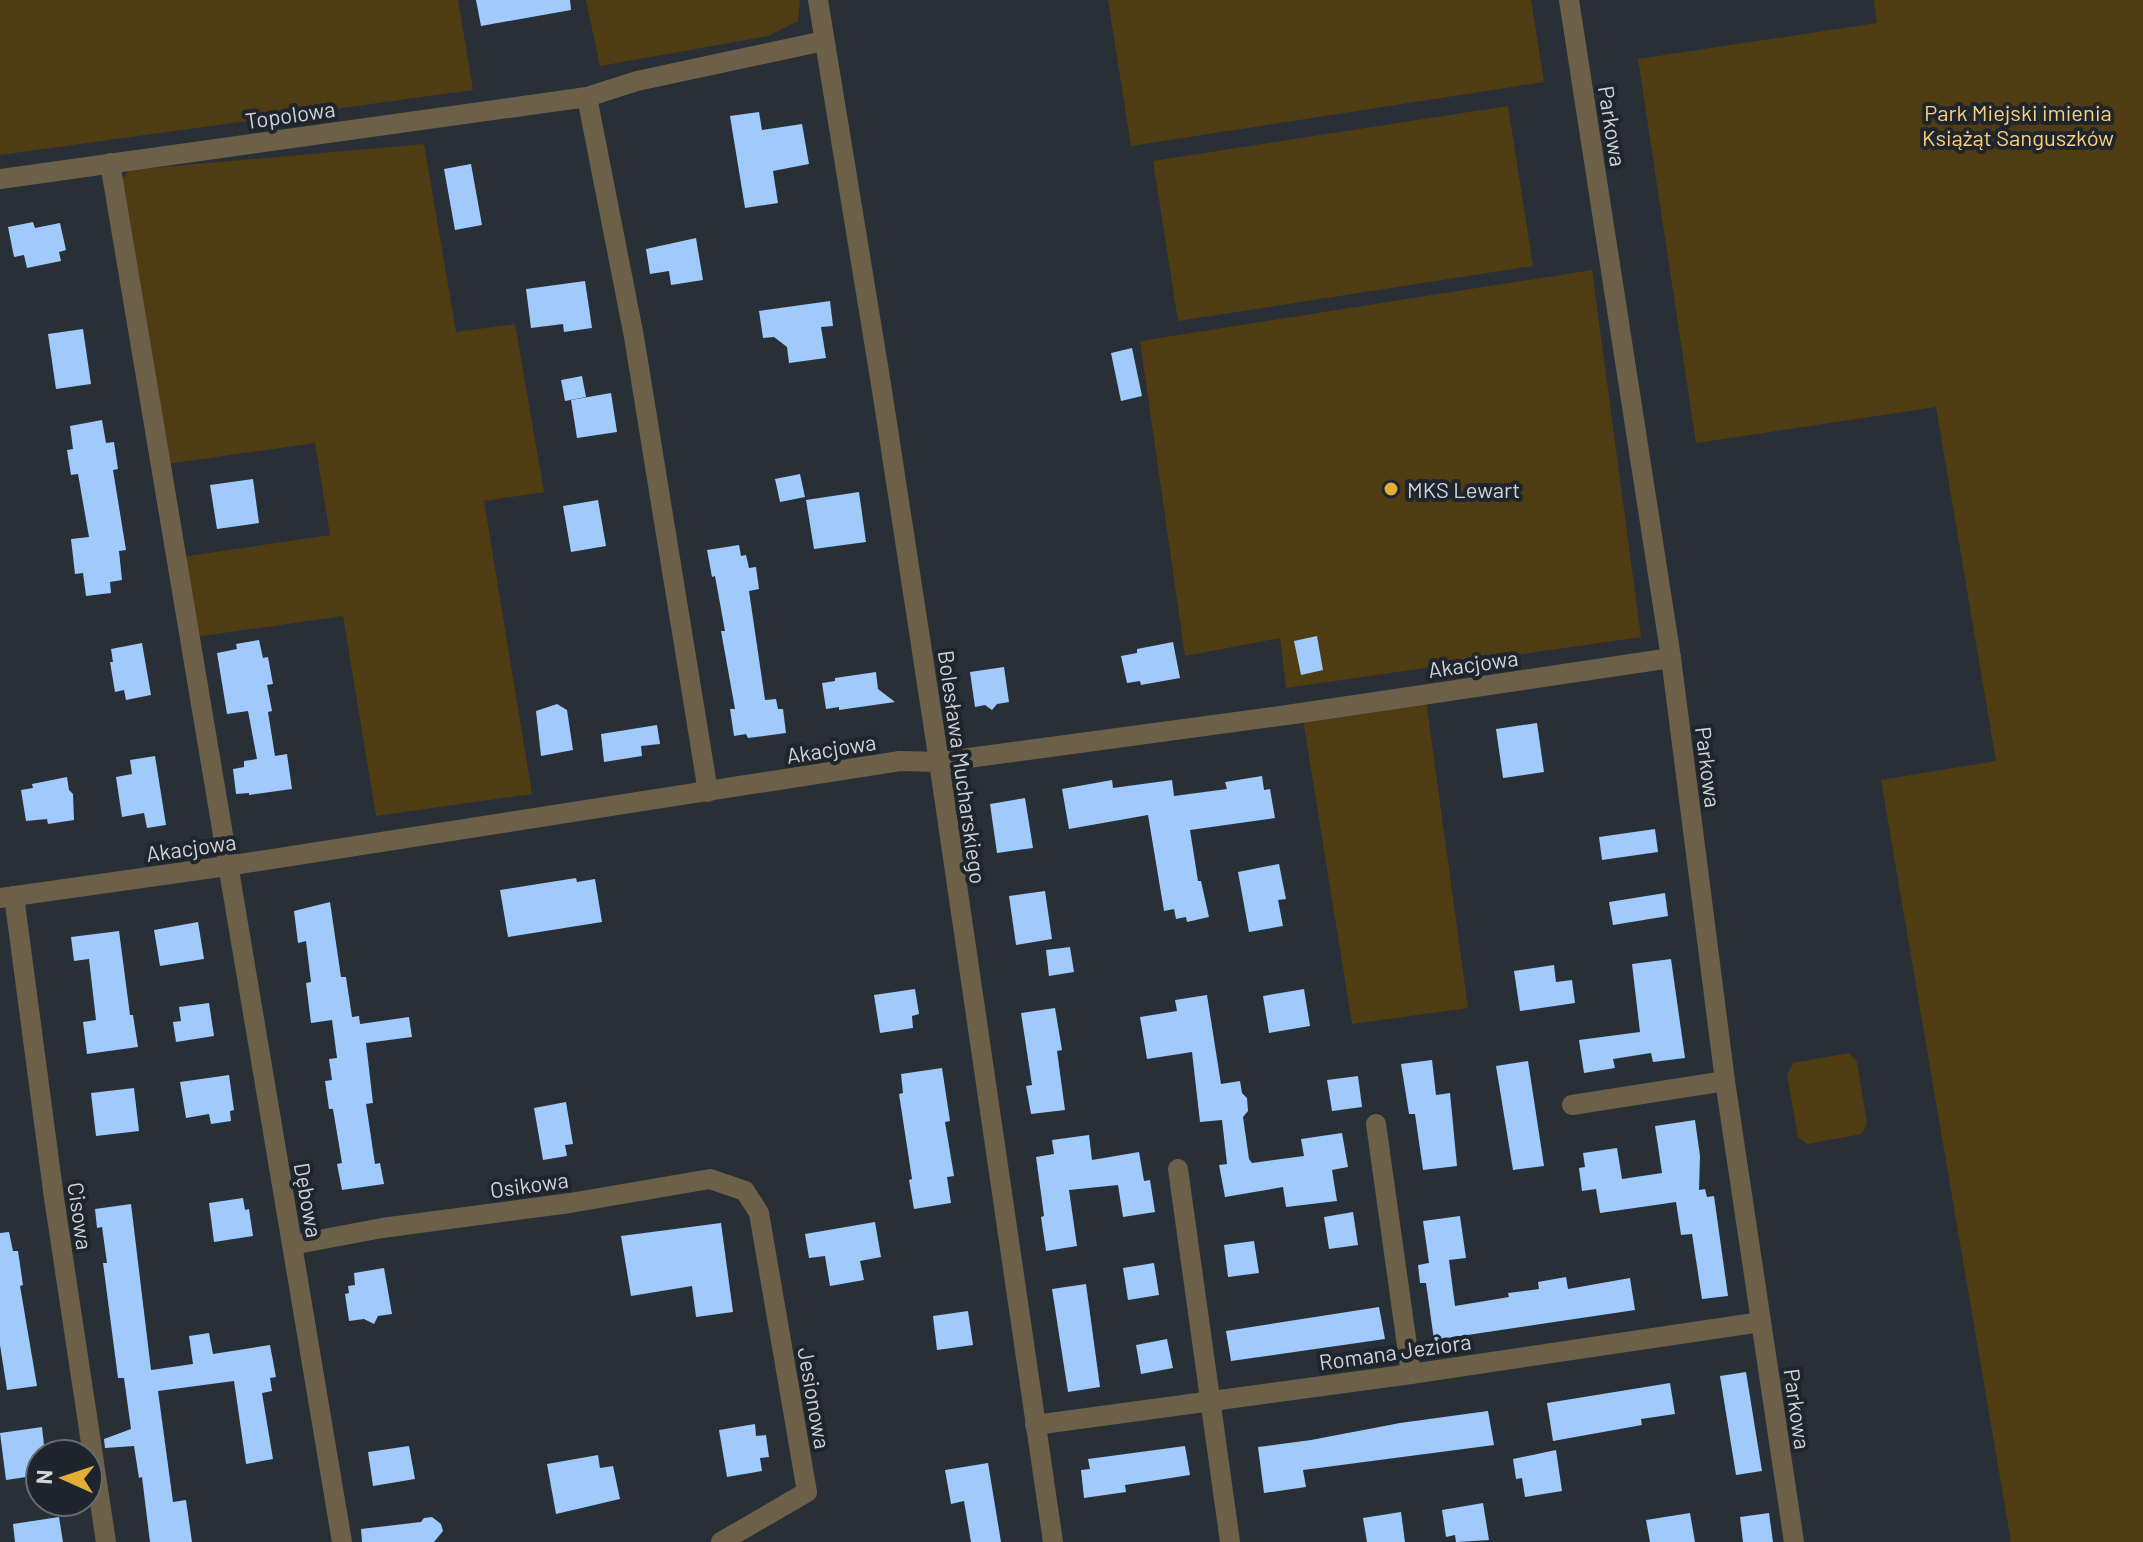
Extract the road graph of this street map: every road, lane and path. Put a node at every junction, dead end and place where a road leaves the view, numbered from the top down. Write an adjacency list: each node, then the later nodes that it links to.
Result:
1 (818, 0): 3 (street, Bolesława Mucharskiego)
2 (1569, 0): 7 (street, Parkowa)
3 (824, 41): 4 (street, Topolowa); 8 (street, Bolesława Mucharskiego)
4 (587, 97): 5 (street, Topolowa); 9 (street)
5 (110, 163): 6 (street, Topolowa); 10 (street, Dębowa)
6 (0, 179)
7 (1671, 658): 8 (street, Akacjowa); 12 (street, Parkowa)
8 (939, 762): 9 (street, Akacjowa); 21 (street, Bolesława Mucharskiego)
9 (708, 792): 10 (street, Akacjowa)
10 (227, 866): 11 (street, Akacjowa); 17 (street, Dębowa)
11 (7, 897): 22 (street, Cisowa)
12 (1725, 1081): 13 (street); 18 (street, Parkowa)
13 (1572, 1105)
14 (1376, 1124): 19 (street)
15 (1178, 1169): 20 (street)
16 (759, 1213): 17 (street, Osikowa); 24 (street, Jesionowa)
17 (292, 1245): 23 (street, Dębowa)
18 (1761, 1322): 19 (street, Romana Jeziora); 27 (street, Parkowa)
19 (1411, 1374): 20 (street, Romana Jeziora)
20 (1210, 1401): 21 (street, Romana Jeziora); 26 (street)
21 (1035, 1425): 25 (street, Bolesława Mucharskiego)
22 (106, 1542)
23 (342, 1542)
24 (721, 1542)
25 (1053, 1542)
26 (1230, 1542)
27 (1794, 1542)

